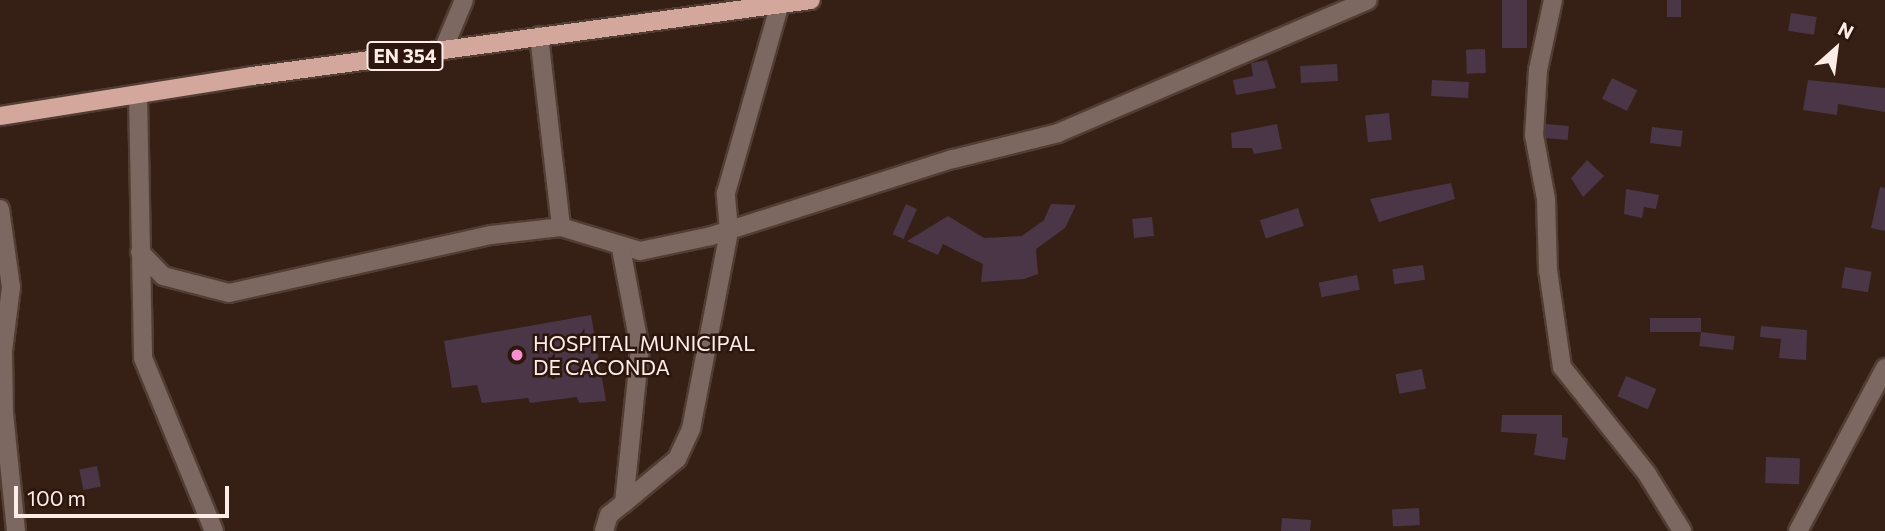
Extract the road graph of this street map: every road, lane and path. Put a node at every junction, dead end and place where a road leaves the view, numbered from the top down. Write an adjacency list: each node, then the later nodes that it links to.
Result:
1 (464, 0): 7 (street)
2 (810, 0): 5 (main road, EN 354)
3 (1368, 0): 12 (street)
4 (1553, 0): 20 (street)
5 (780, 5): 6 (main road, EN 354); 12 (street)
6 (539, 36): 7 (main road, EN 354); 11 (street)
7 (443, 50): 8 (main road, EN 354)
8 (138, 95): 9 (main road, EN 354); 14 (street)
9 (0, 116)
10 (0, 209): 17 (street)
11 (561, 227): 13 (street); 14 (street)
12 (729, 231): 13 (street); 16 (street)
13 (621, 248): 16 (street)
14 (140, 253): 18 (street)
15 (1885, 368): 21 (street)
16 (624, 503): 19 (street)
17 (16, 531)
18 (214, 531)
19 (604, 531)
20 (1682, 531)
21 (1798, 531)

